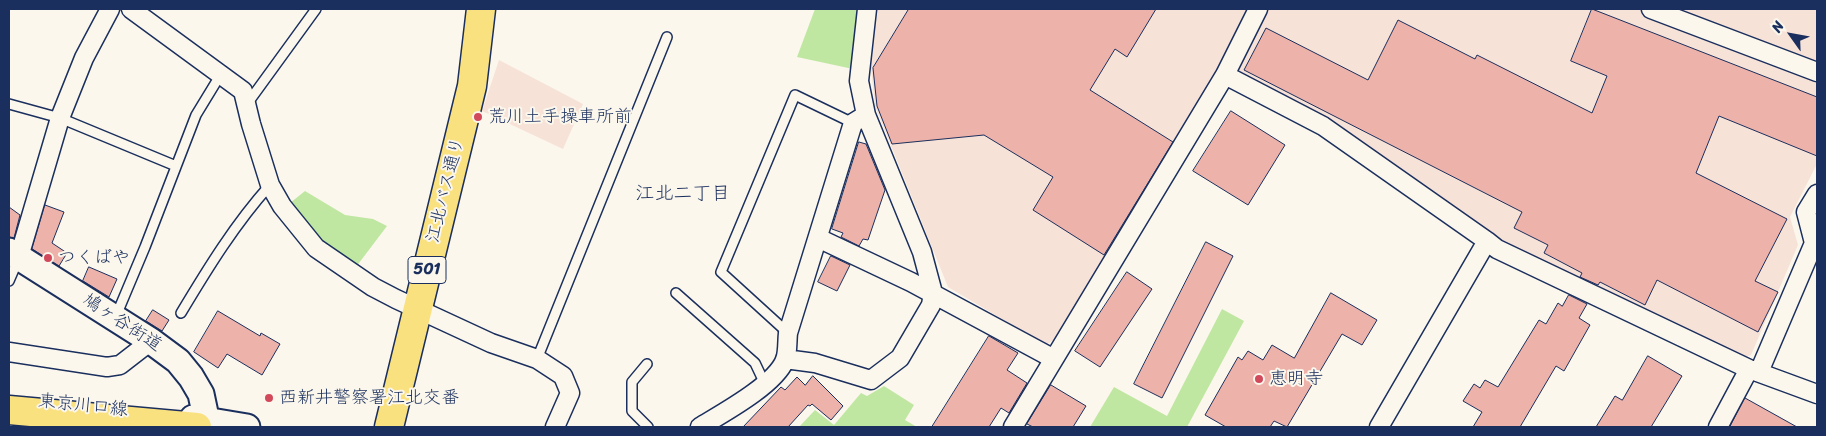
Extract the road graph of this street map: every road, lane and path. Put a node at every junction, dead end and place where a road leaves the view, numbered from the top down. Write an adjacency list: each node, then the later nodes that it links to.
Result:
1 (110, 9): 14 (street)
2 (131, 9): 10 (street)
3 (316, 9): 13 (lane)
4 (481, 9): 25 (main road, 江北バス通り / 501)
5 (867, 9): 15 (street)
6 (1258, 9): 11 (street)
7 (1651, 9): 9 (street)
8 (667, 36): 31 (lane)
9 (1817, 72)
10 (221, 73): 13 (street); 16 (lane)
11 (1225, 75): 20 (street); 33 (street)
12 (9, 104): 14 (lane)
13 (246, 106): 17 (street)
14 (60, 118): 16 (lane); 21 (street)
15 (859, 119): 19 (street); 24 (street); 28 (lane)
16 (176, 166): 27 (lane)
17 (270, 185): 25 (street); 26 (lane)
18 (1817, 194): 35 (street)
19 (818, 238): 24 (street); 28 (street)
20 (1487, 241): 35 (street); 47 (street)
21 (14, 254): 22 (lane); 27 (main road, 鳩ヶ谷街道)
22 (9, 281)
23 (676, 292): 36 (lane)
24 (933, 294): 32 (street); 33 (street)
25 (417, 308): 31 (street); 42 (main road, 江北バス通り / 501)
26 (181, 312)
27 (115, 318): 29 (main road, 鳩ヶ谷街道)
28 (788, 332): 32 (street)
29 (151, 341): 30 (street); 40 (main road, 鳩ヶ谷街道)
30 (9, 352)
31 (537, 359): 43 (street)
32 (785, 359): 36 (street)
33 (1054, 360): 46 (street)
34 (647, 364): 44 (lane)
35 (1754, 371): 37 (street); 48 (street)
36 (764, 382): 45 (street)
37 (1817, 394)
38 (9, 400): 40 (main road, 東京川口線)
39 (9, 410): 40 (main road)
40 (204, 425): 41 (main road, 東京川口線)
41 (247, 427)
42 (389, 427)
43 (555, 427)
44 (648, 427)
45 (700, 427)
46 (1013, 427)
47 (1378, 427)
48 (1718, 427)

